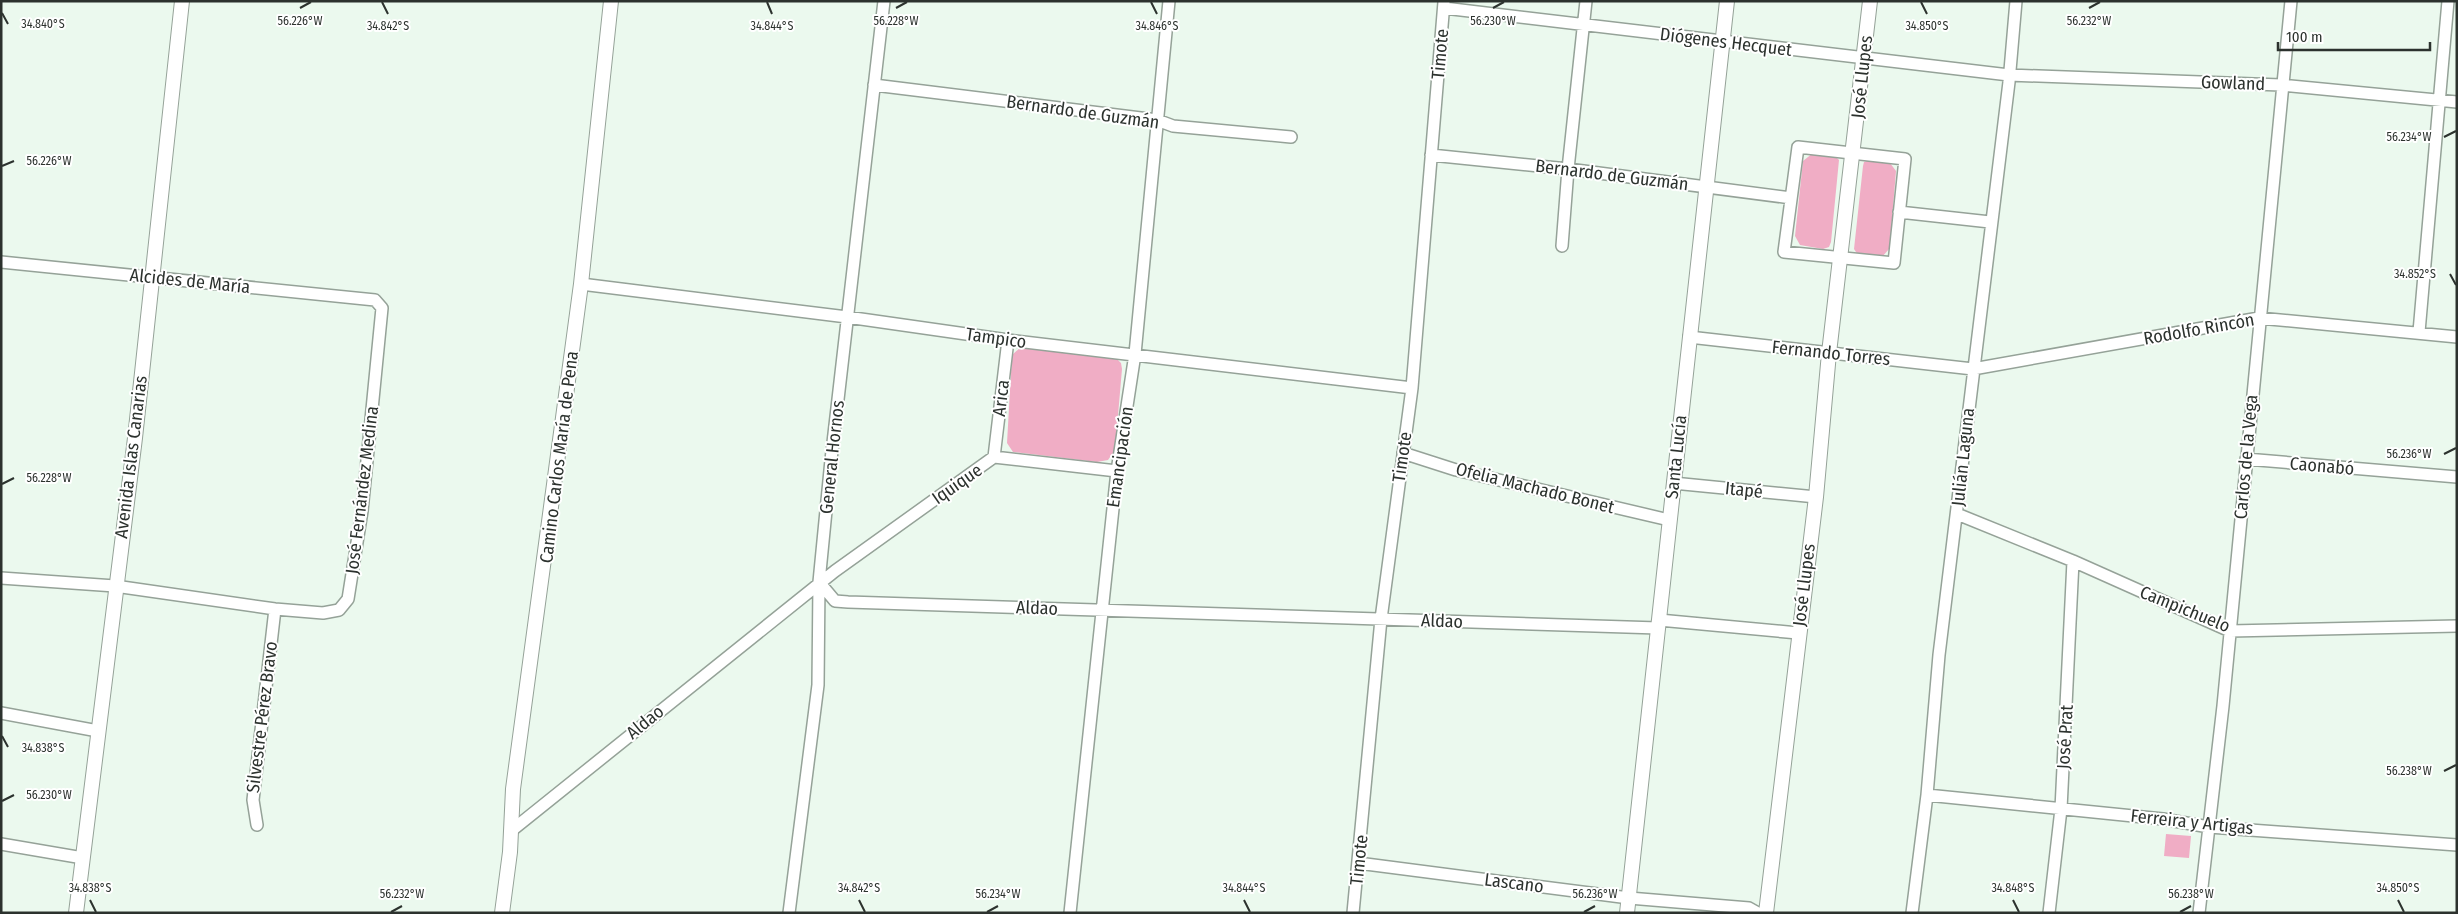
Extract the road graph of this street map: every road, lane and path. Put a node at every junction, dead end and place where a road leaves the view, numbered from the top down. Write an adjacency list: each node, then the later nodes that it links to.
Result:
1 (182, 1): 32 (street, Avenida Islas Canarias)
2 (611, 1): 33 (street, Camino Carlos María de Pena)
3 (884, 1): 16 (street, General Hornos)
4 (1169, 1): 20 (street, Emancipación)
5 (1586, 1): 12 (street)
6 (1727, 1): 13 (street, Santa Lucía)
7 (1870, 1): 14 (street, José Llupes)
8 (2016, 1): 15 (street, Julián Laguna)
9 (2291, 1): 17 (street, Carlos de la Vega)
10 (2448, 1): 18 (street)
11 (1444, 4): 12 (street, Diógenes Hecquet); 23 (street, Timote)
12 (1583, 26): 13 (street, Diógenes Hecquet); 24 (street)
13 (1723, 41): 14 (street, Diógenes Hecquet); 25 (street, Santa Lucía)
14 (1864, 58): 15 (street, Diógenes Hecquet); 22 (street, José Llupes)
15 (2009, 74): 17 (street, Gowland); 28 (street, Julián Laguna)
16 (874, 85): 20 (street, Bernardo de Guzmán); 35 (street, General Hornos)
17 (2281, 85): 18 (street, Gowland); 36 (street, Carlos de la Vega)
18 (2438, 100): 19 (street, Gowland); 37 (street)
19 (2457, 102)
20 (1157, 120): 21 (street, Bernardo de Guzmán); 42 (street, Emancipación)
21 (1292, 137)
22 (1853, 153): 26 (street); 27 (street); 30 (street, José Llupes)
23 (1431, 155): 24 (street, Bernardo de Guzmán); 44 (street, Timote)
24 (1568, 169): 25 (street, Bernardo de Guzmán); 29 (street)
25 (1705, 188): 26 (street, Bernardo de Guzmán); 38 (street, Santa Lucía)
26 (1791, 198): 30 (street)
27 (1899, 212): 28 (street); 30 (street)
28 (1990, 222): 43 (street, Julián Laguna)
29 (1562, 246)
30 (1840, 258): 41 (street, José Llupes)
31 (1, 262): 32 (street, Alcides de María)
32 (152, 277): 34 (street, Alcides de María); 57 (street, Avenida Islas Canarias)
33 (581, 284): 35 (street, Tampico); 71 (street, Camino Carlos María de Pena)
34 (378, 302): 58 (street, José Fernández Medina)
35 (847, 316): 40 (street, Tampico); 56 (street, General Hornos)
36 (2259, 318): 37 (street, Rodolfo Rincón); 43 (street, Rodolfo Rincón); 47 (street, Carlos de la Vega)
37 (2419, 332): 39 (street, Rodolfo Rincón)
38 (1689, 337): 41 (street, Fernando Torres); 50 (street, Santa Lucía)
39 (2457, 337)
40 (1008, 340): 42 (street, Tampico); 46 (street, Arica)
41 (1829, 352): 43 (street, Fernando Torres); 51 (street, José Llupes)
42 (1135, 354): 44 (street, Tampico); 48 (street, Emancipación)
43 (1973, 369): 52 (street, Julián Laguna)
44 (1412, 388): 45 (street, Timote)
45 (1403, 453): 53 (street, Ofelia Machado Bonet); 60 (street, Timote)
46 (994, 457): 48 (street, Iquique); 56 (street, Iquique)
47 (2246, 459): 49 (street, Caonabó); 63 (street, Carlos de la Vega)
48 (1117, 471): 59 (street, Emancipación)
49 (2457, 477)
50 (1673, 483): 51 (street, Itapé); 53 (street, Santa Lucía)
51 (1816, 497): 64 (street, José Llupes)
52 (1957, 514): 54 (street, Campichuelo); 67 (street, Julián Laguna)
53 (1669, 520): 61 (street, Santa Lucía)
54 (2074, 561): 63 (street, Campichuelo); 68 (street, José Prat)
55 (1, 578): 57 (street, José Fernández Medina)
56 (819, 582): 59 (street, Aldao); 71 (street, Aldao); 79 (street, General Hornos)
57 (115, 586): 58 (street, José Fernández Medina); 66 (street, Avenida Islas Canarias)
58 (275, 609): 69 (street, Silvestre Pérez Bravo)
59 (1103, 610): 60 (street, Aldao); 80 (street, Emancipación)
60 (1381, 619): 61 (street, Aldao); 75 (street, Timote)
61 (1659, 624): 64 (street, Aldao); 76 (street, Santa Lucía)
62 (2457, 626): 63 (street, Campichuelo)
63 (2230, 630): 70 (street, Carlos de la Vega)
64 (1798, 633): 84 (street, José Llupes)
65 (1, 713): 66 (street)
66 (98, 731): 74 (street, Avenida Islas Canarias)
67 (1927, 795): 68 (street, Ferreira y Artigas); 85 (street, Julián Laguna)
68 (2061, 809): 70 (street, Ferreira y Artigas); 86 (street, José Prat)
69 (257, 825)
70 (2209, 827): 73 (street, Ferreira y Artigas); 87 (street, Carlos de la Vega)
71 (511, 831): 78 (street, Camino Carlos María de Pena)
72 (1, 844): 74 (street)
73 (2457, 845)
74 (83, 858): 77 (street, Avenida Islas Canarias)
75 (1358, 863): 76 (street, Lascano); 81 (street, Timote)
76 (1629, 898): 82 (street, Santa Lucía); 83 (street, Lascano)
77 (76, 913)
78 (502, 913)
79 (789, 913)
80 (1070, 913)
81 (1354, 913)
82 (1627, 913)
83 (1758, 913)
84 (1766, 913)
85 (1912, 913)
86 (2049, 913)
87 (2199, 913)

